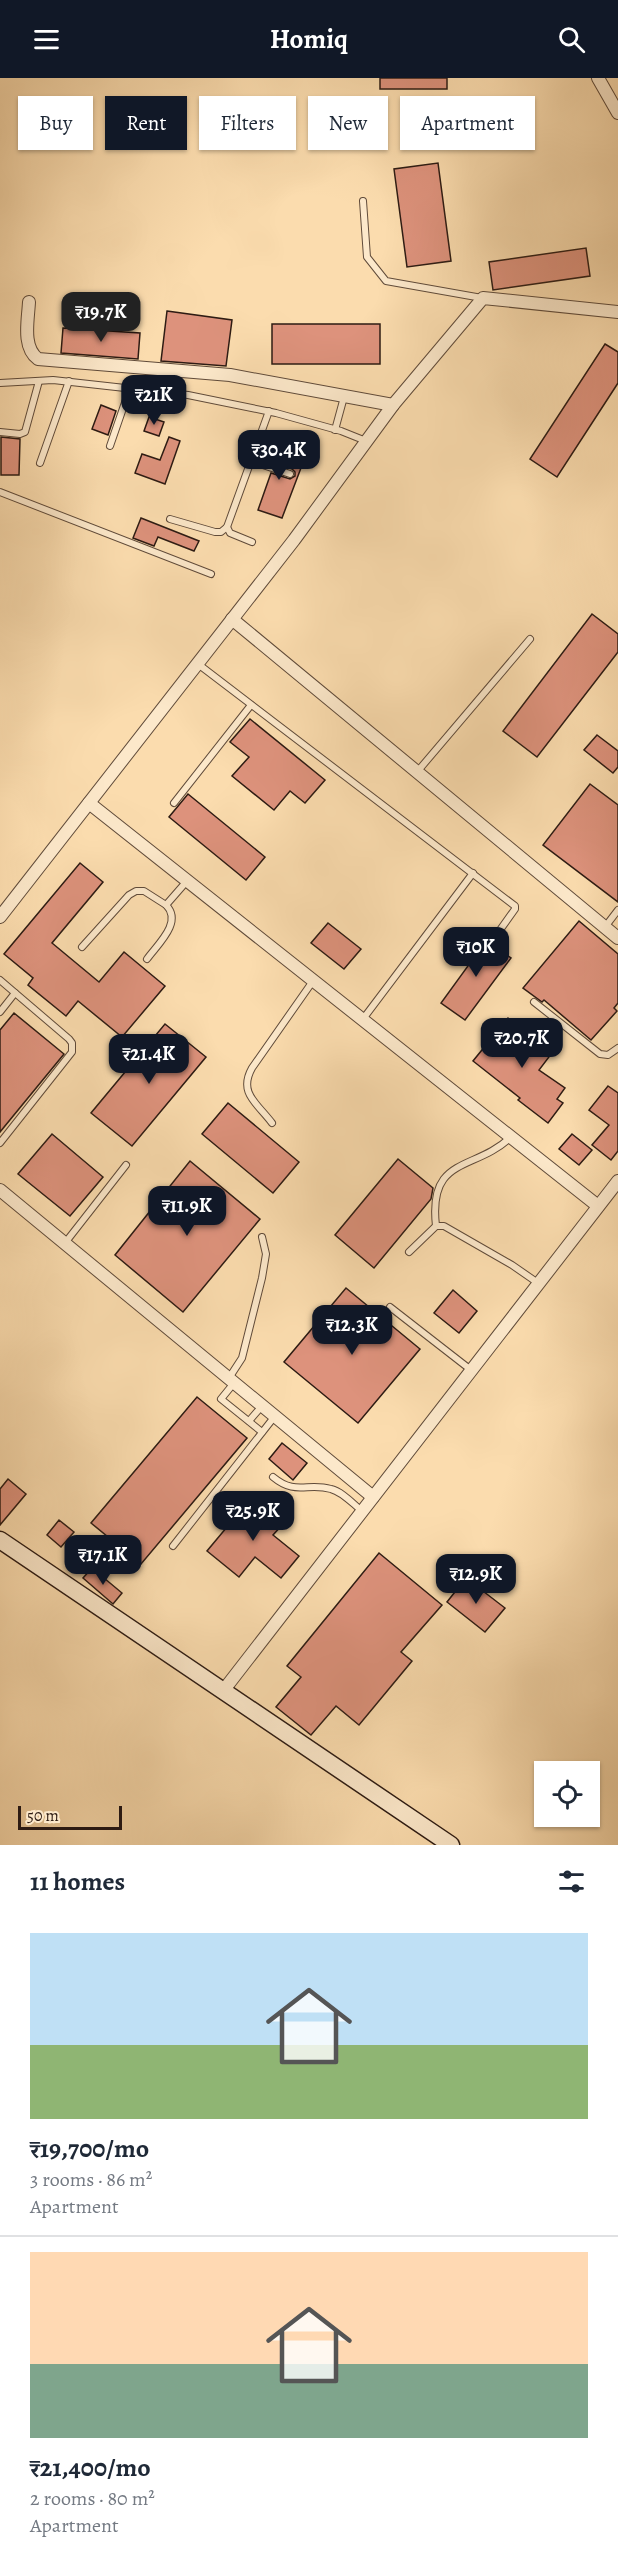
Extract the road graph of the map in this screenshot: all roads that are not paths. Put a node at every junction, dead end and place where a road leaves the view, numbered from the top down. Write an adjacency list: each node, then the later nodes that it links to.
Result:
1 (598, 78): 2 (street)
2 (618, 113)
3 (363, 201): 4 (lane)
4 (483, 298): 6 (street); 12 (street)
5 (29, 302): 11 (street)
6 (618, 312)
7 (39, 381): 8 (lane); 9 (lane); 15 (lane)
8 (69, 381): 10 (lane); 19 (lane)
9 (0, 383)
10 (130, 388): 13 (lane); 17 (lane)
11 (344, 396): 12 (street); 14 (lane)
12 (393, 405): 16 (street)
13 (269, 411): 14 (lane); 18 (lane)
14 (336, 430): 16 (lane)
15 (0, 432)
16 (366, 442): 26 (street)
17 (110, 447)
18 (251, 461): 20 (lane); 23 (lane)
19 (40, 463)
20 (290, 474)
21 (0, 492): 25 (lane)
22 (170, 519): 23 (lane)
23 (227, 527): 24 (lane)
24 (252, 542)
25 (211, 574)
26 (232, 620): 28 (street); 30 (street)
27 (530, 639): 30 (lane)
28 (197, 664): 29 (lane); 32 (street)
29 (251, 705): 31 (lane); 33 (lane)
30 (417, 772): 38 (street)
31 (174, 802)
32 (89, 803): 34 (street); 37 (street)
33 (473, 873): 39 (lane); 48 (lane)
34 (187, 881): 35 (lane); 44 (street)
35 (166, 905): 41 (lane); 42 (lane)
36 (618, 910): 38 (lane)
37 (0, 917)
38 (604, 927): 40 (street)
39 (495, 937)
40 (618, 938)
41 (82, 947)
42 (147, 959)
43 (0, 980): 45 (lane)
44 (314, 981): 48 (street); 50 (lane)
45 (15, 993): 47 (lane); 52 (lane)
46 (534, 1002): 49 (lane)
47 (0, 1012)
48 (363, 1020): 51 (street)
49 (618, 1048)
50 (272, 1123)
51 (511, 1137): 56 (street); 57 (lane)
52 (0, 1143)
53 (126, 1165): 59 (lane)
54 (618, 1181): 56 (street)
55 (0, 1190): 59 (street)
56 (598, 1206): 61 (street)
57 (436, 1226): 60 (lane); 61 (lane)
58 (262, 1237): 64 (lane)
59 (64, 1243): 64 (street)
60 (409, 1252)
61 (539, 1283): 63 (street)
62 (390, 1307): 63 (lane)
63 (472, 1370): 70 (street)
64 (231, 1381): 65 (street); 67 (lane)
65 (262, 1406): 66 (street); 67 (lane)
66 (275, 1416): 68 (lane); 70 (street)
67 (249, 1421): 68 (lane)
68 (262, 1432): 73 (lane)
69 (273, 1477): 71 (lane)
70 (373, 1497): 71 (street)
71 (362, 1511): 74 (street)
72 (0, 1540): 74 (street)
73 (173, 1546)
74 (223, 1691): 75 (street)
75 (451, 1845)

